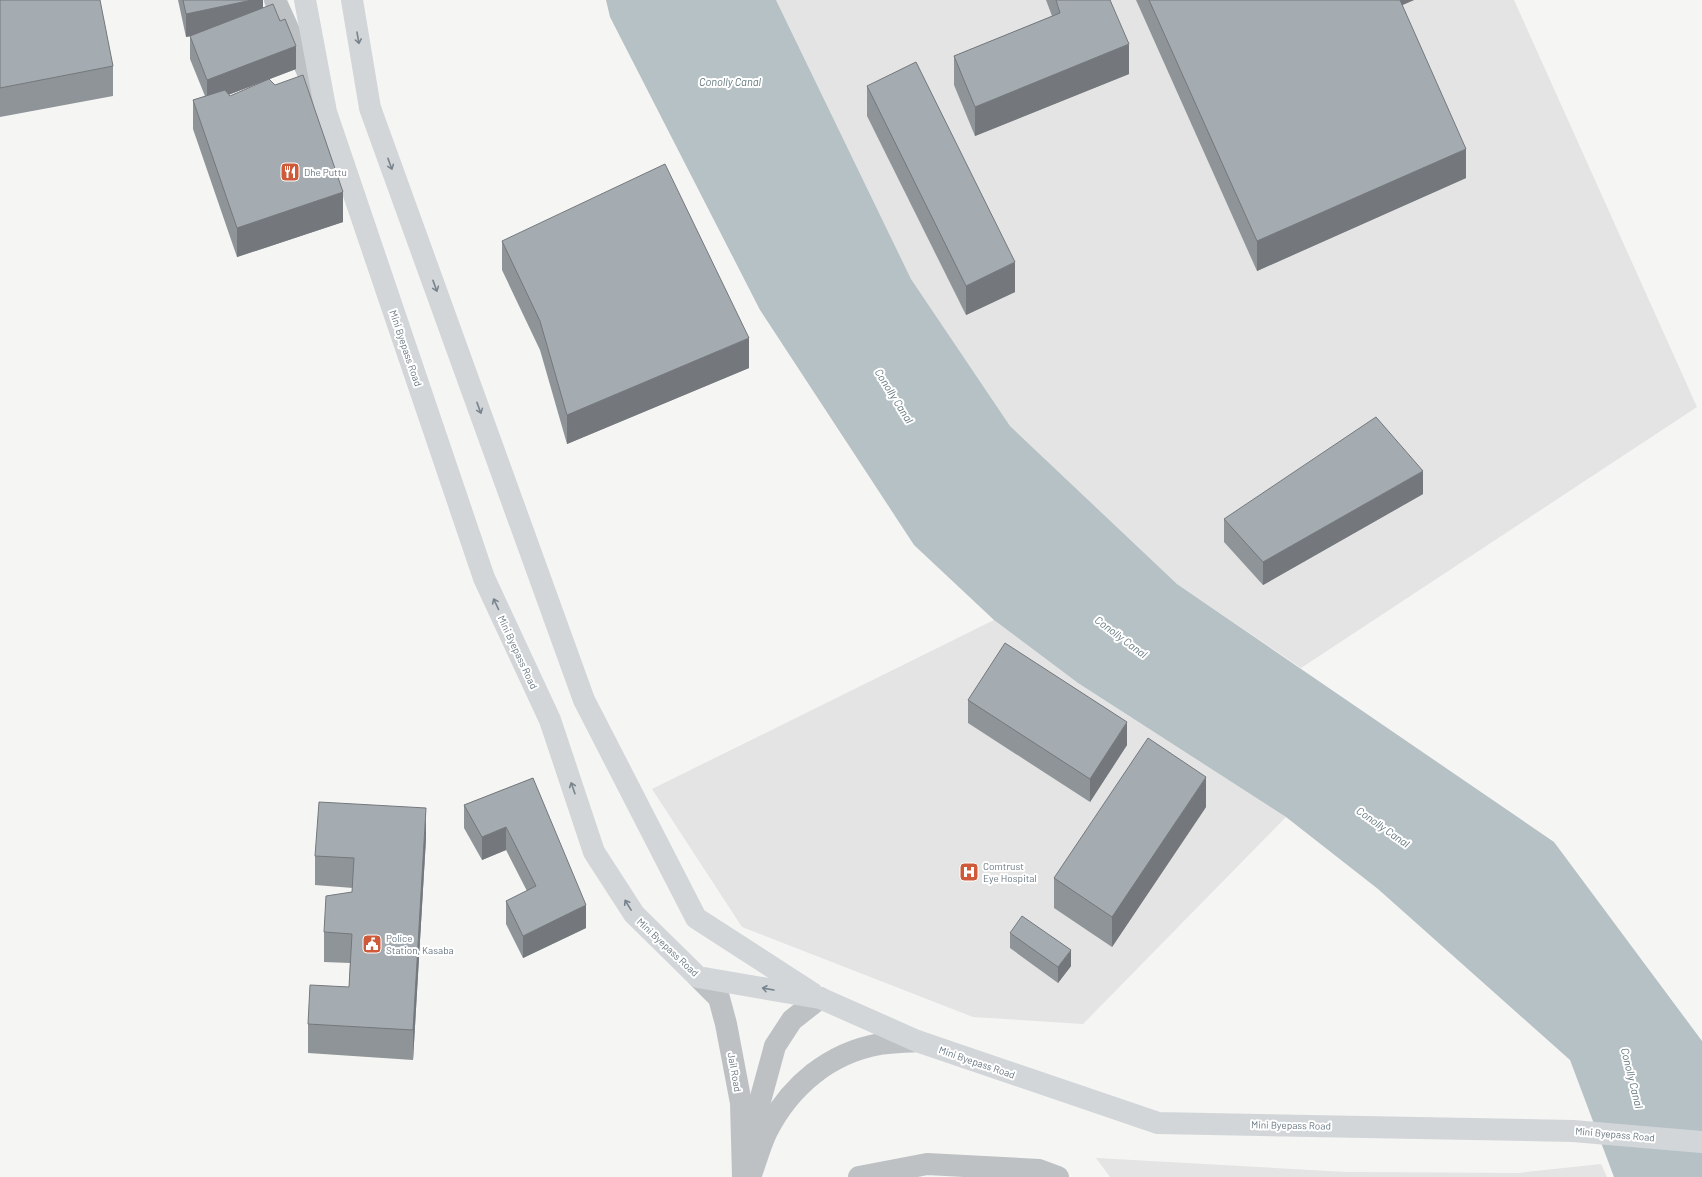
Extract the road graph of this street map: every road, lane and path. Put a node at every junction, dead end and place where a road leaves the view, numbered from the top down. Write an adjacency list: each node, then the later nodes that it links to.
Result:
1 (275, 0): 4 (street)
2 (305, 0): 4 (main road, Mini Byepass Road)
3 (352, 0): 6 (main road, one-way to 6)
4 (326, 112): 5 (main road, Mini Byepass Road, one-way to 4)
5 (698, 977): 6 (main road, Mini Byepass Road, one-way to 5); 9 (street, Jail Road)
6 (820, 998): 7 (main road, Mini Byepass Road); 10 (street)
7 (917, 1041): 8 (main road, Mini Byepass Road); 11 (street)
8 (1702, 1142)
9 (743, 1177)
10 (747, 1177)
11 (750, 1177)
12 (859, 1177): 13 (street)
13 (1058, 1177)

